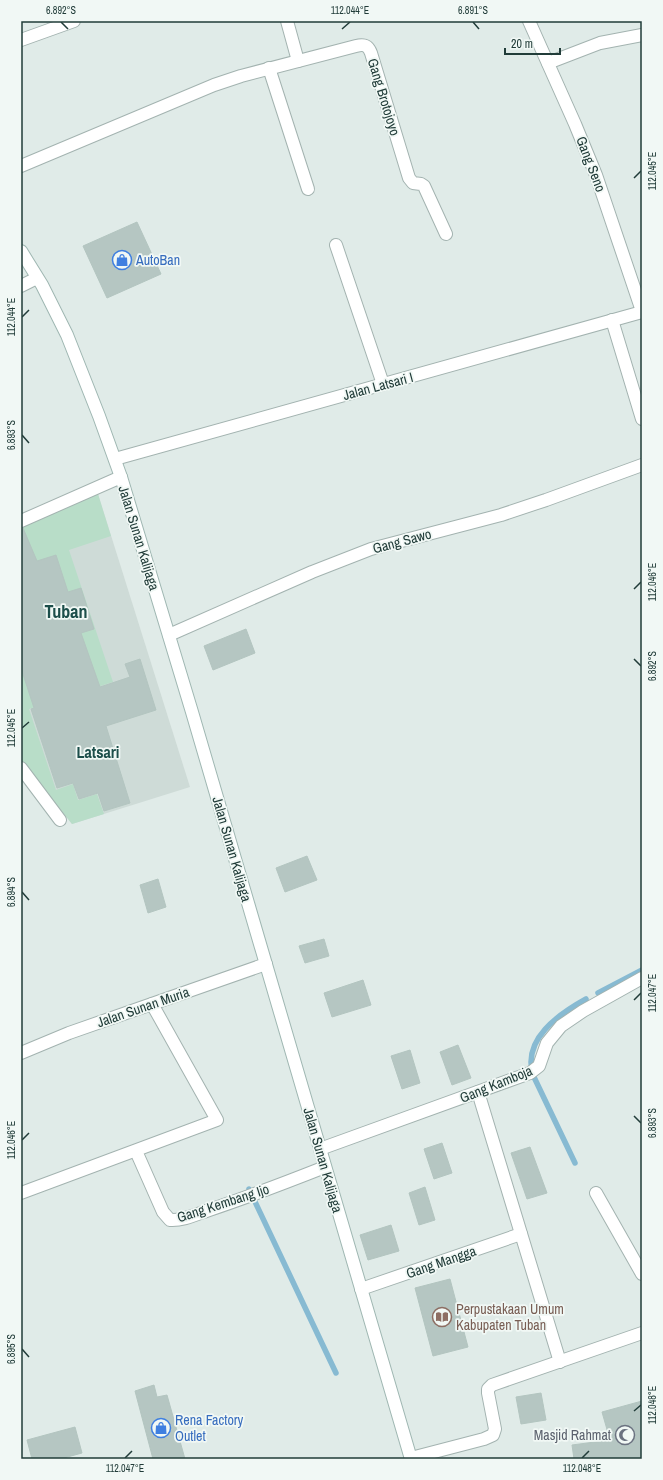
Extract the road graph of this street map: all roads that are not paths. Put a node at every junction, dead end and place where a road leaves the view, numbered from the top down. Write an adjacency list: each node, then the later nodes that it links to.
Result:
1 (74, 21): 5 (street)
2 (287, 21): 6 (street)
3 (529, 21): 7 (street, Gang Seno)
4 (642, 35): 7 (street)
5 (21, 40)
6 (298, 61): 8 (street, Gang Brotojoyo); 11 (street, Gang Brotojoyo)
7 (548, 63): 16 (street, Gang Seno)
8 (269, 68): 9 (street, Gang Brotojoyo); 10 (street)
9 (21, 166)
10 (308, 189)
11 (446, 234)
12 (336, 245): 18 (street)
13 (21, 251): 14 (street, Jalan Sunan Kalijaga)
14 (37, 278): 15 (street); 20 (street, Jalan Sunan Kalijaga)
15 (21, 286)
16 (642, 311): 17 (street, Jalan Latsari I)
17 (612, 320): 18 (street, Jalan Latsari I); 19 (street)
18 (383, 384): 20 (street, Jalan Latsari I)
19 (642, 419)
20 (115, 459): 22 (street, Jalan Sunan Kalijaga)
21 (642, 465): 24 (street, Gang Sawo)
22 (121, 477): 23 (street); 24 (street, Jalan Sunan Kalijaga)
23 (21, 521)
24 (169, 635): 27 (street, Jalan Sunan Kalijaga)
25 (21, 768): 26 (street)
26 (60, 820)
27 (266, 964): 29 (street, Jalan Sunan Muria); 32 (street, Jalan Sunan Kalijaga)
28 (642, 978): 31 (street, Gang Kamboja)
29 (152, 1004): 30 (street, Jalan Sunan Muria); 33 (street)
30 (21, 1053)
31 (478, 1092): 32 (street, Gang Kamboja); 37 (street)
32 (320, 1149): 34 (street, Jalan Sunan Kalijaga)
33 (136, 1151): 34 (street, Gang Kembang Ijo); 35 (street)
34 (325, 1167): 39 (street, Jalan Sunan Kalijaga)
35 (21, 1193)
36 (596, 1193): 38 (street)
37 (521, 1234): 39 (street, Gang Mangga); 41 (street)
38 (642, 1274)
39 (361, 1289): 42 (street, Jalan Sunan Kalijaga)
40 (642, 1333): 41 (street)
41 (560, 1362): 42 (street)
42 (411, 1458)

